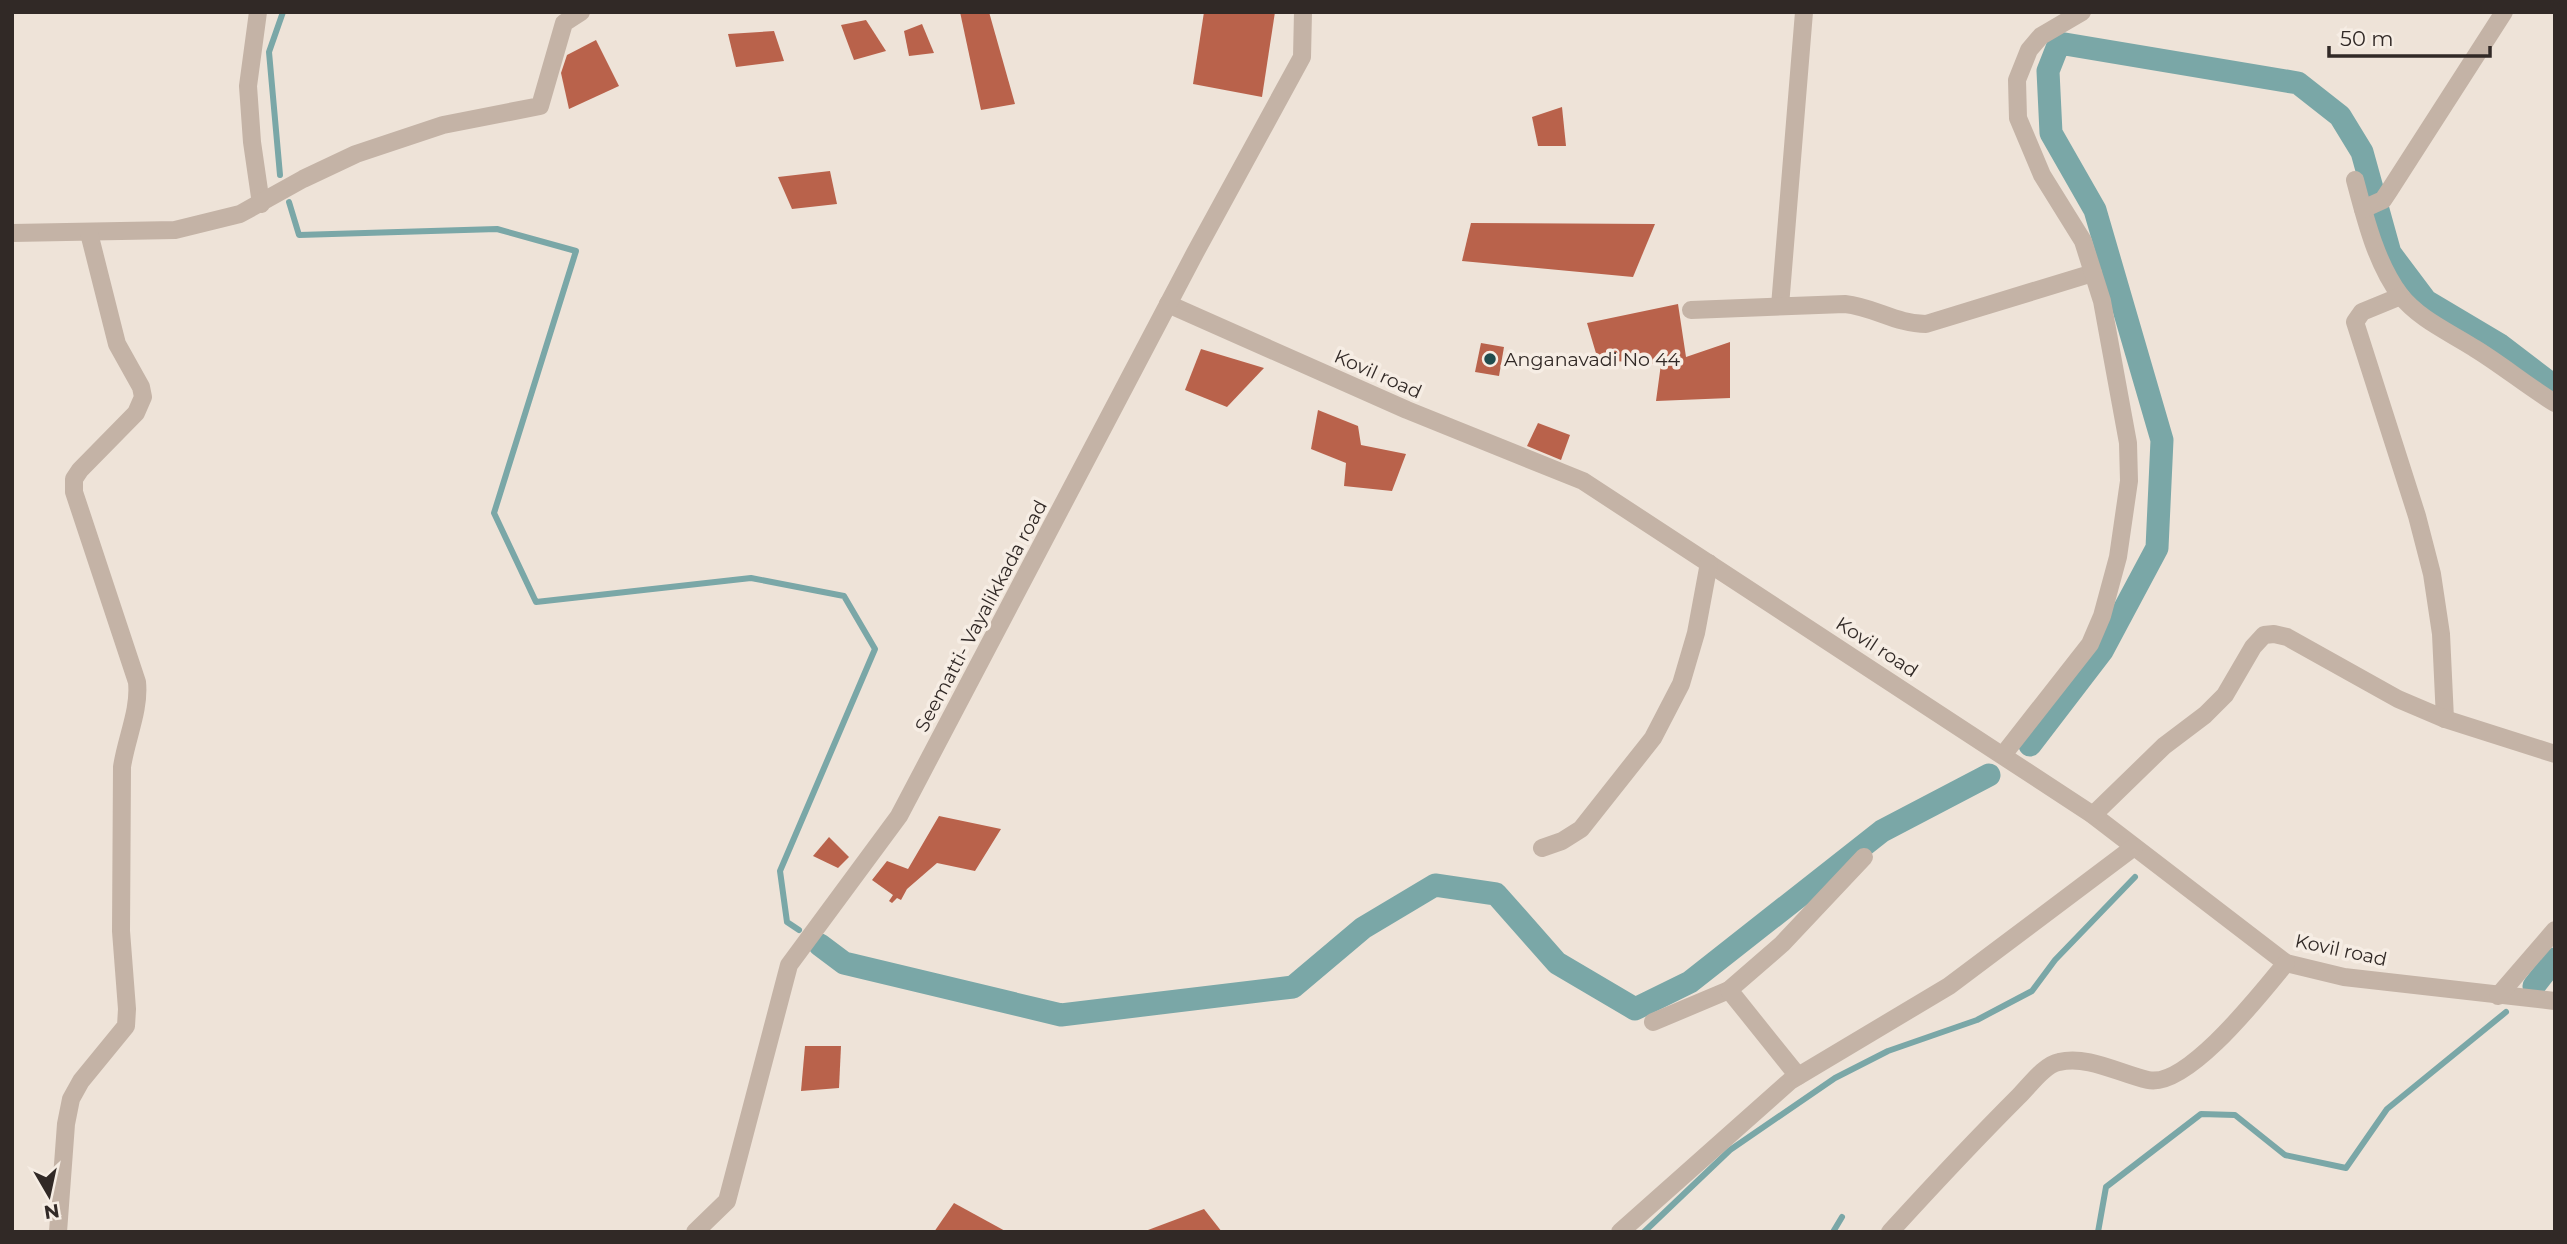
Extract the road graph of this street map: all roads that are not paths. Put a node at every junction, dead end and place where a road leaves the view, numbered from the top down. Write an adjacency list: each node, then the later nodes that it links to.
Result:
1 (258, 12): 8 (street)
2 (582, 12): 8 (street)
3 (1303, 12): 14 (street, Seematti- Vayalikkada road)
4 (1804, 12): 15 (street)
5 (2082, 12): 12 (street)
6 (2504, 12): 9 (street)
7 (2355, 180): 9 (street)
8 (261, 204): 11 (street)
9 (2363, 209): 13 (street)
10 (12, 233): 11 (street)
11 (89, 233): 33 (street)
12 (2093, 273): 15 (street); 21 (street)
13 (2401, 296): 17 (street); 19 (street)
14 (1168, 304): 18 (street, Kovil road); 34 (street, Seematti- Vayalikkada road)
15 (1780, 306): 16 (street)
16 (1691, 310)
17 (2555, 402)
18 (1709, 563): 21 (street, Kovil road); 24 (street)
19 (2445, 719): 20 (street); 22 (street)
20 (2555, 754)
21 (2003, 755): 22 (street, Kovil road)
22 (2093, 815): 23 (street, Kovil road)
23 (2134, 847): 27 (street, Kovil road); 32 (street)
24 (1542, 848)
25 (1864, 857): 28 (street)
26 (2555, 930): 29 (street)
27 (2286, 963): 29 (street, Kovil road); 36 (street)
28 (1729, 989): 31 (street); 32 (street)
29 (2498, 996): 30 (street, Kovil road)
30 (2555, 1001)
31 (1653, 1022)
32 (1798, 1076): 35 (street)
33 (58, 1232)
34 (695, 1232)
35 (1620, 1232)
36 (1890, 1232)

